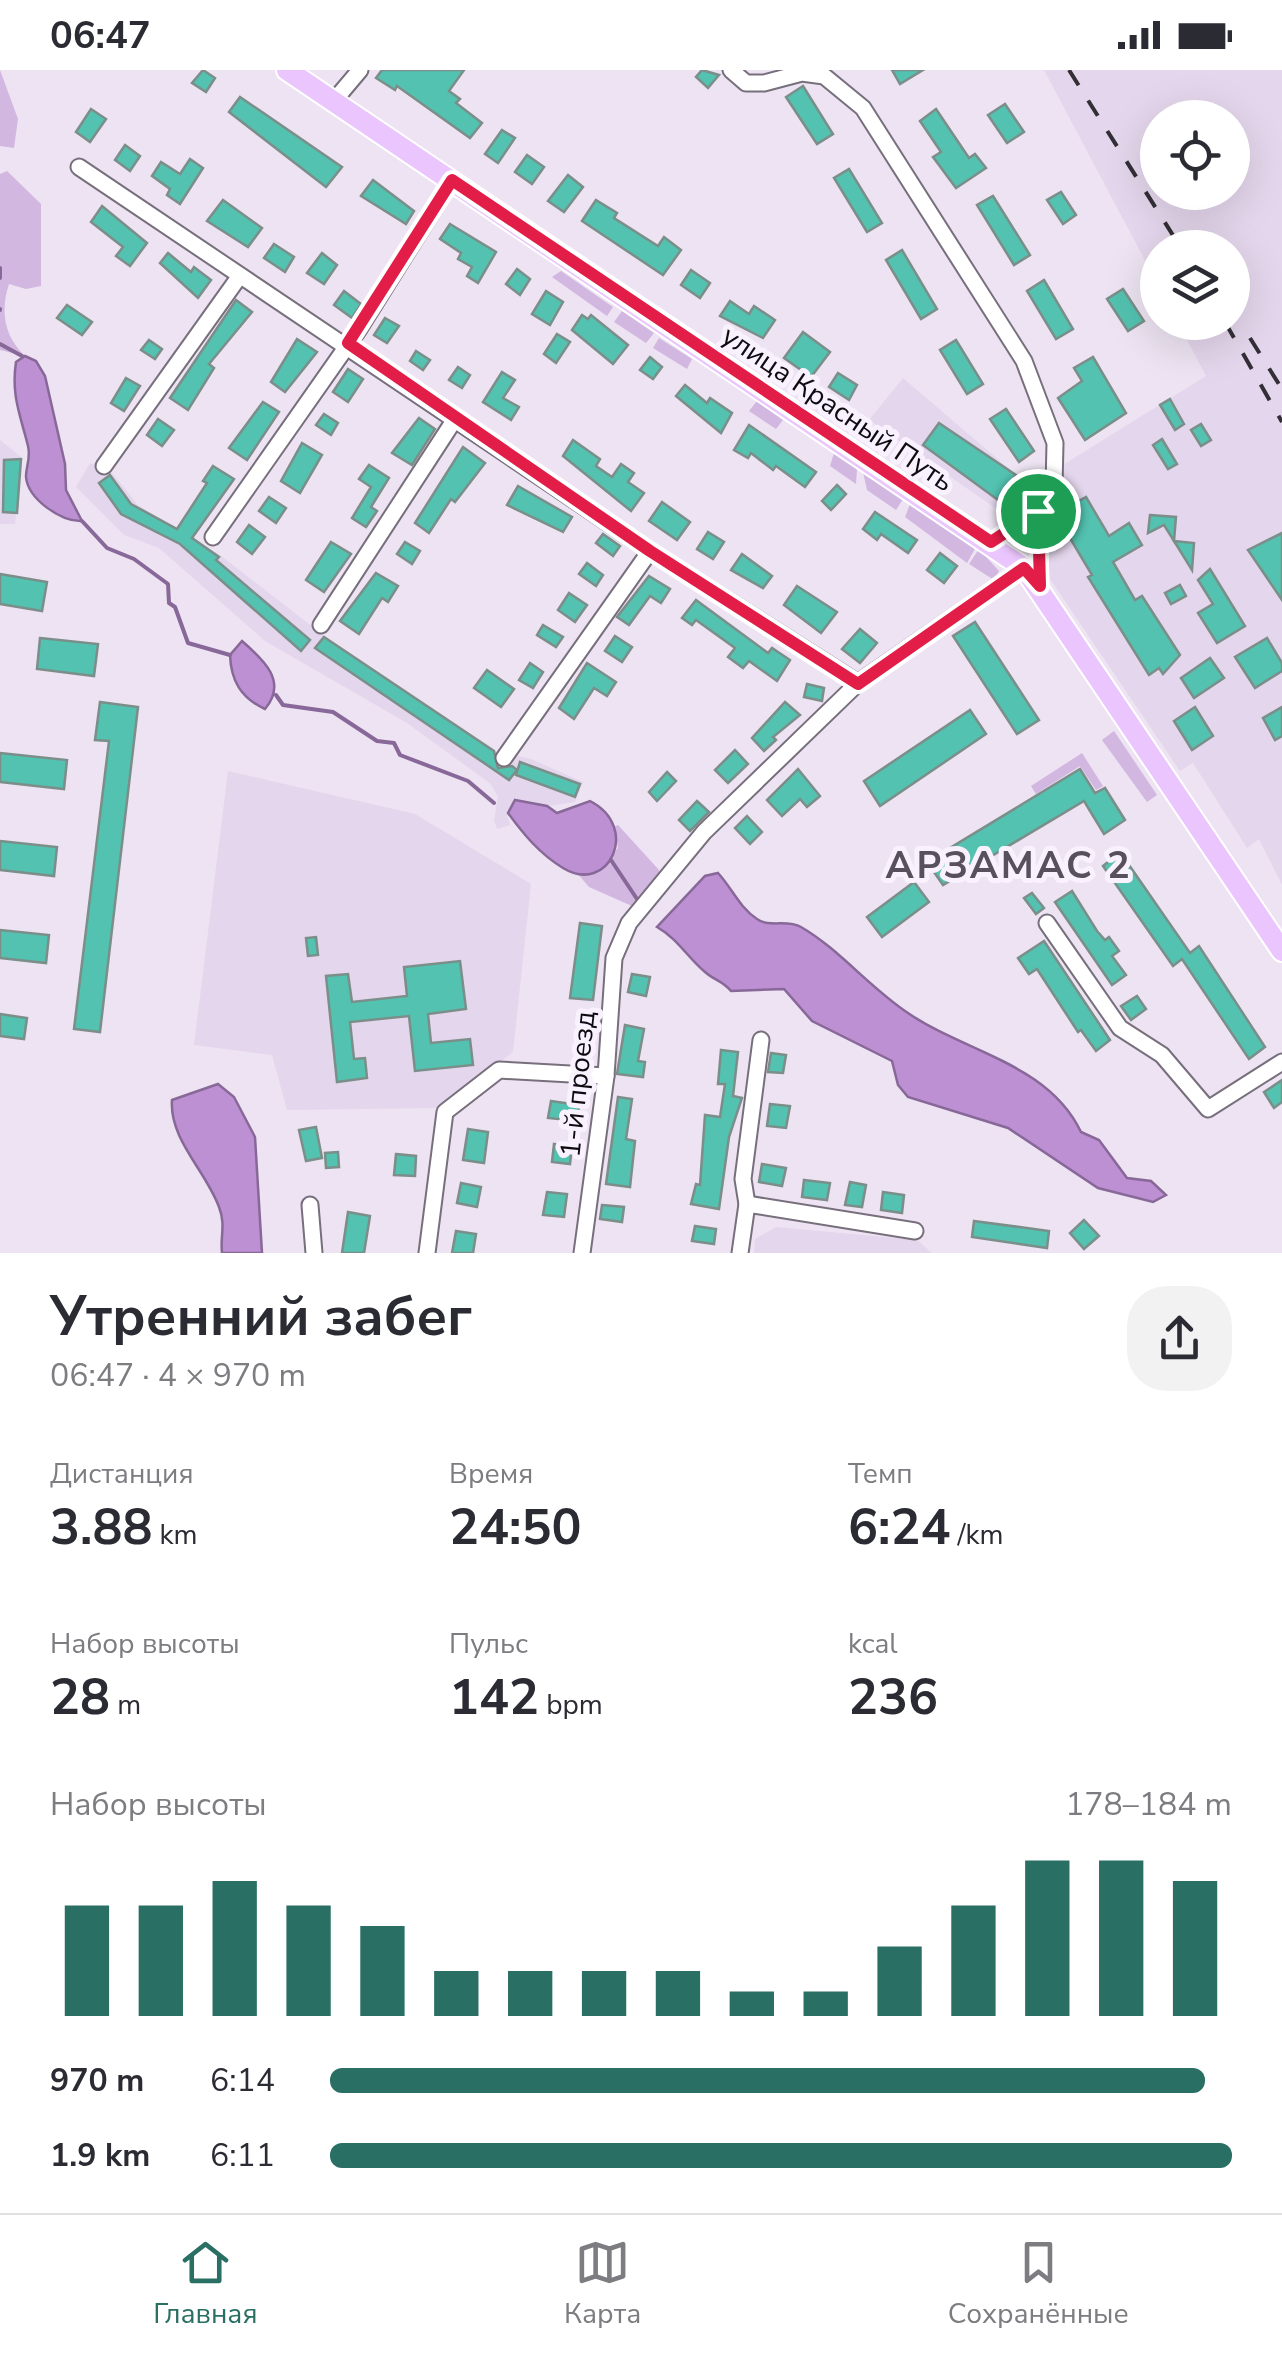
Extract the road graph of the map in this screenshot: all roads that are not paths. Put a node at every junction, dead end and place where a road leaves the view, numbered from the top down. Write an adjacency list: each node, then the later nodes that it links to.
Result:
1 (287, 70): 4 (main road, улица Красный Путь)
2 (360, 70): 4 (street)
3 (730, 70): 11 (street)
4 (334, 102): 6 (main road, улица Красный Путь)
5 (79, 167): 7 (street)
6 (452, 180): 8 (street); 13 (main road, улица Красный Путь)
7 (239, 277): 8 (street); 10 (street)
8 (348, 343): 9 (street); 12 (street)
9 (454, 419): 14 (street); 17 (street)
10 (104, 466)
11 (1038, 511): 13 (street); 16 (street)
12 (214, 537)
13 (991, 542): 15 (main road, улица Красный Путь)
14 (650, 551): 18 (street); 19 (street)
15 (1024, 568): 16 (main road, улица Красный Путь); 18 (street)
16 (1040, 586): 21 (main road, улица Красный Путь)
17 (321, 625)
18 (858, 684): 24 (street, 1-й проезд)
19 (504, 758)
20 (1048, 924): 23 (street)
21 (1282, 951)
22 (762, 1040): 25 (street)
23 (1282, 1062)
24 (606, 1076): 29 (street); 30 (street, 1-й проезд)
25 (747, 1204): 27 (street); 31 (street)
26 (310, 1206): 28 (street)
27 (914, 1231)
28 (314, 1253)
29 (427, 1253)
30 (582, 1253)
31 (740, 1253)

